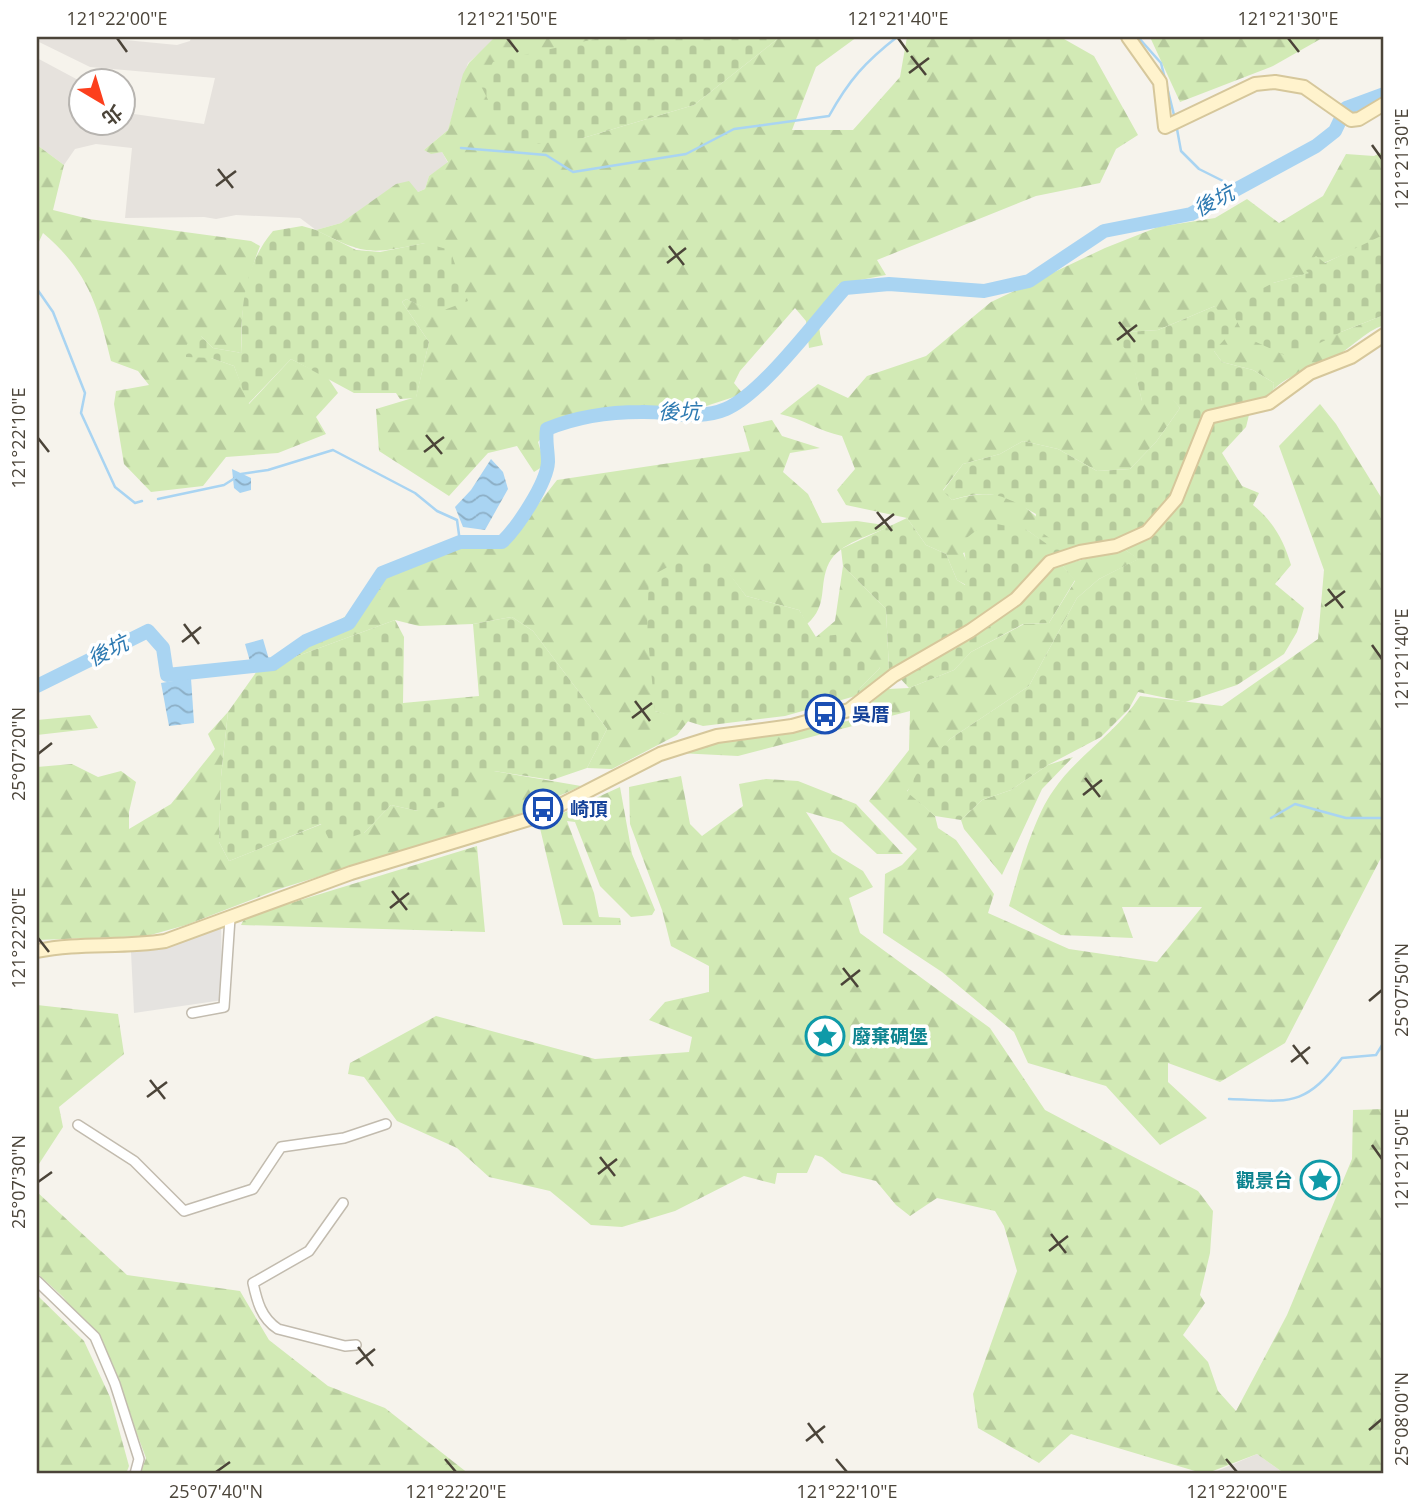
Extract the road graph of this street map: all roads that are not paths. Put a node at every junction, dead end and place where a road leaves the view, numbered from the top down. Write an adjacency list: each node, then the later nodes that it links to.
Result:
1 (1128, 37): 2 (street)
2 (1384, 104)
3 (1384, 335): 4 (street)
4 (230, 918): 5 (street); 6 (street)
5 (37, 951)
6 (192, 1013)
7 (386, 1124): 8 (street)
8 (78, 1125)
9 (343, 1203): 11 (street)
10 (37, 1281): 12 (street)
11 (356, 1345)
12 (135, 1474)

